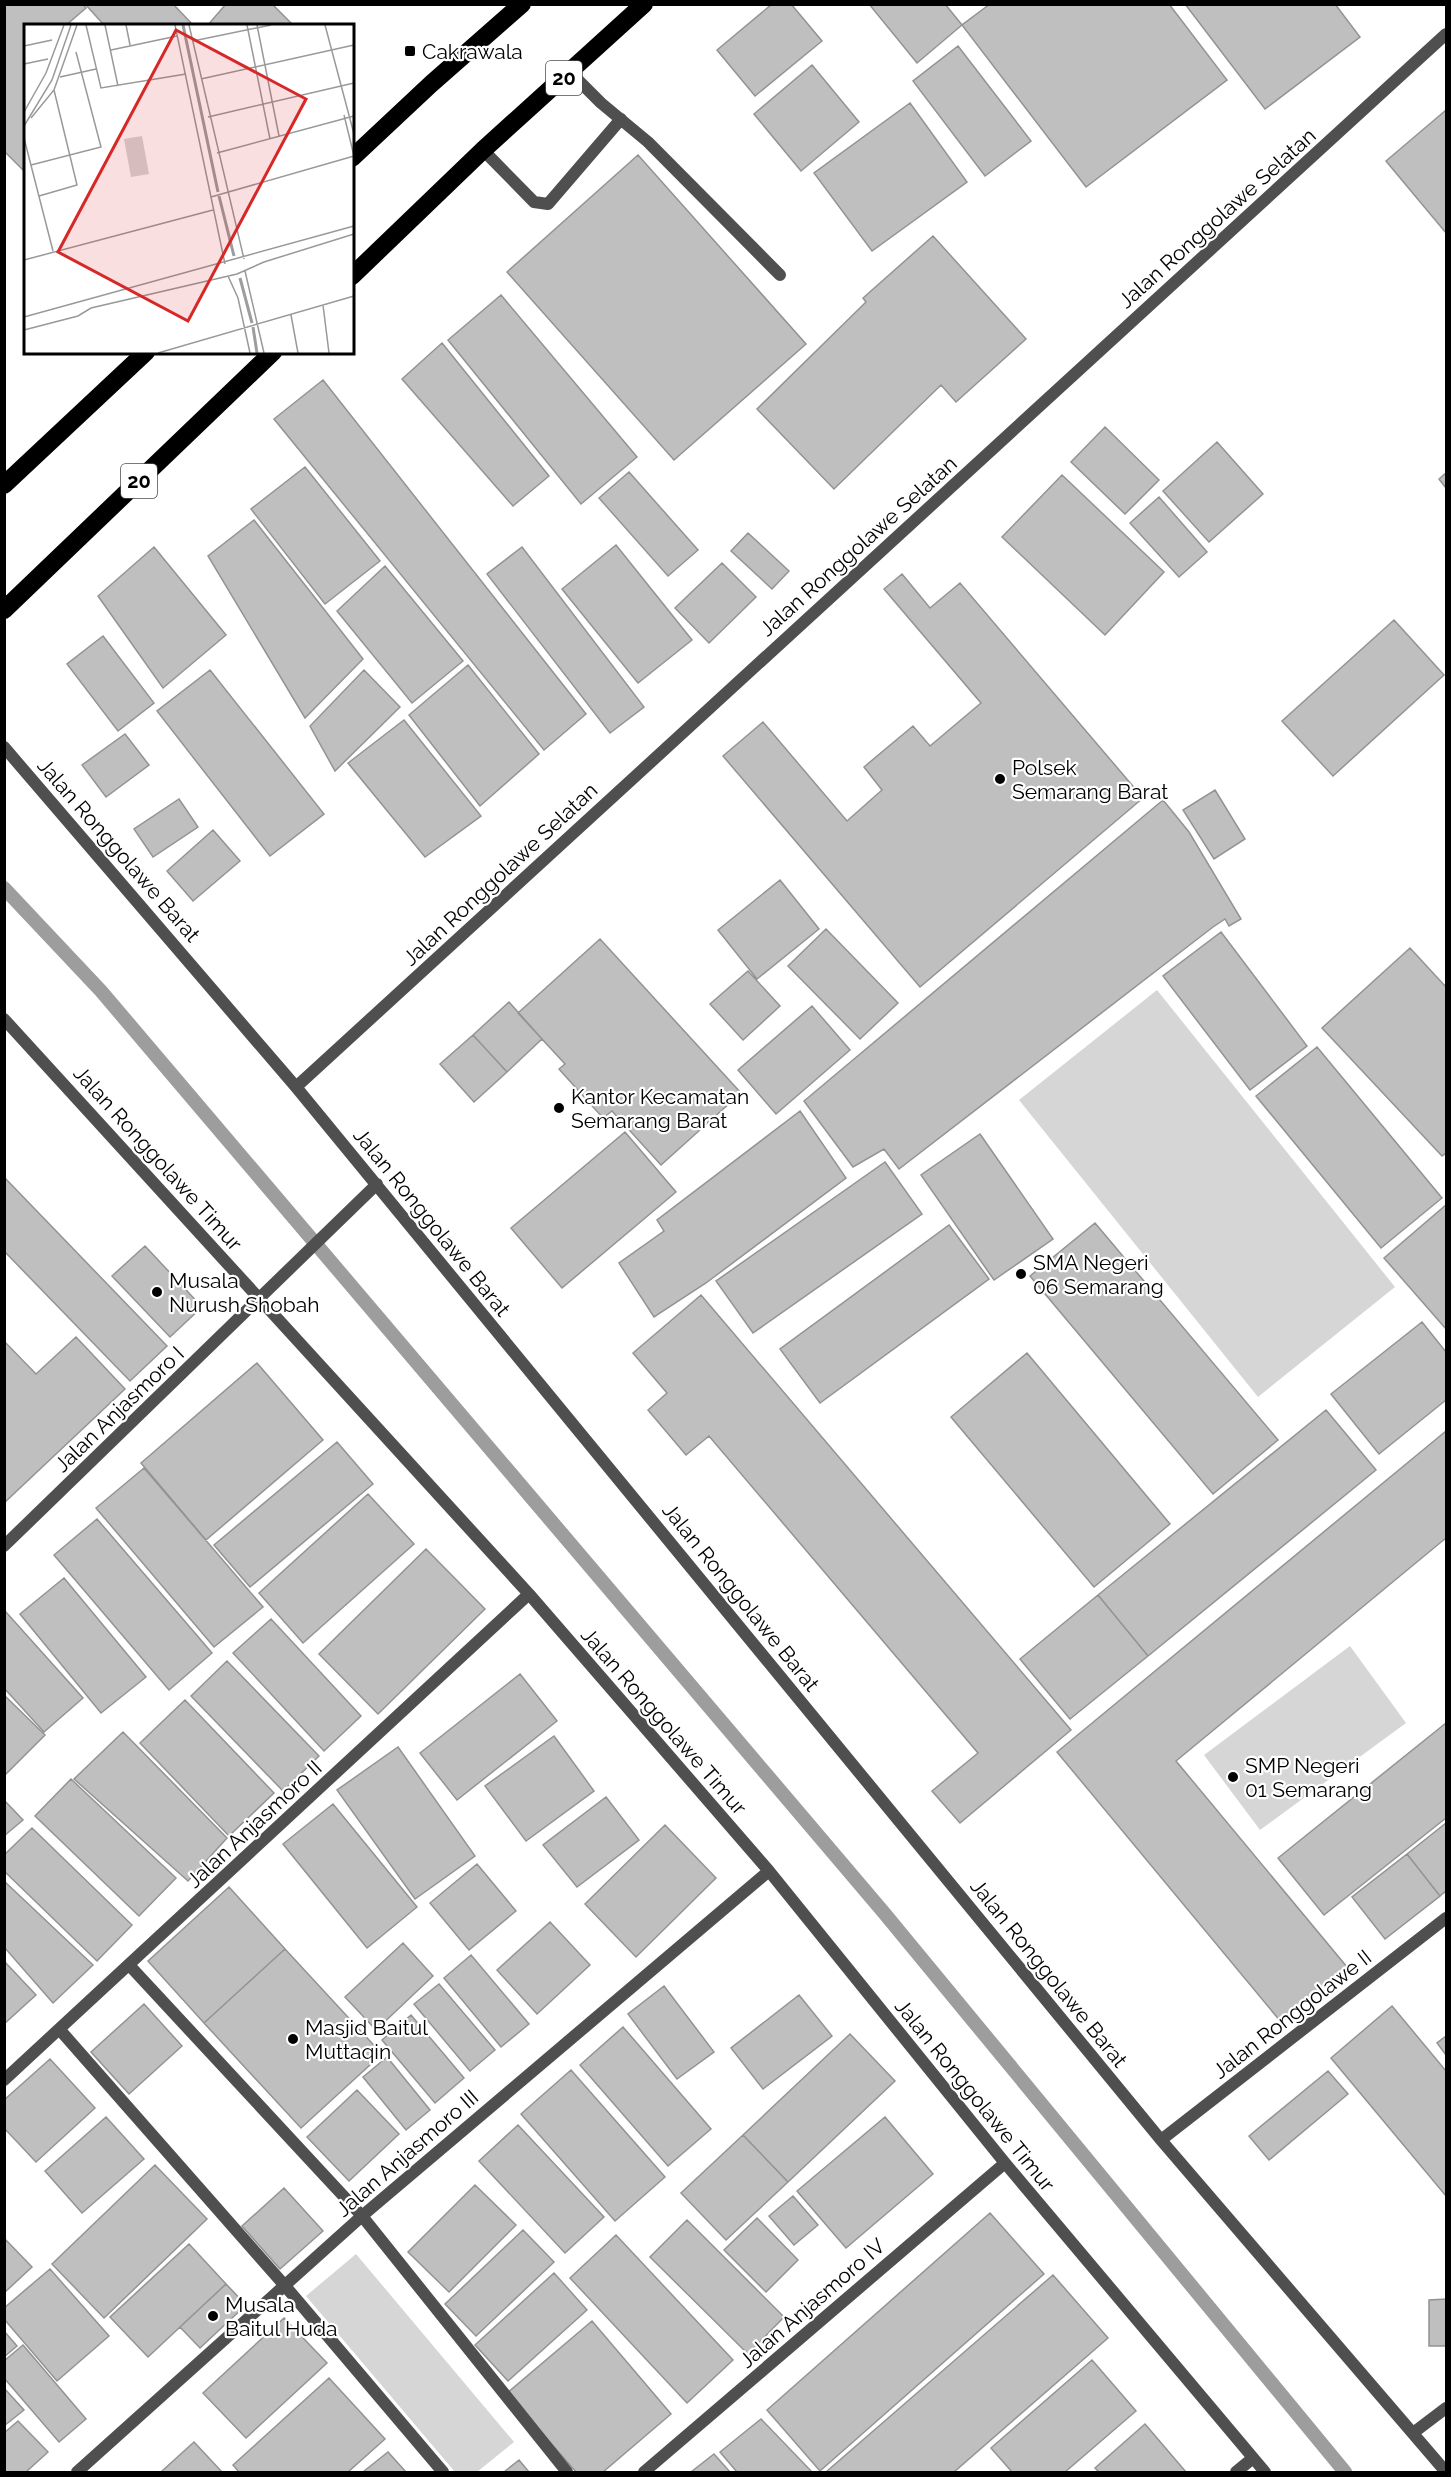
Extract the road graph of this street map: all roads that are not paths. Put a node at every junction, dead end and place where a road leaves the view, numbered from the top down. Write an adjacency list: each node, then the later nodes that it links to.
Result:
1 (522, 4): 7 (highway)
2 (644, 4): 4 (highway, 20)
3 (1446, 34): 16 (street, Jalan Ronggolawe Selatan)
4 (571, 73): 5 (street); 6 (highway, 20)
5 (621, 119): 6 (street); 9 (street)
6 (483, 150): 8 (highway, 20)
7 (354, 156)
8 (354, 274)
9 (780, 275)
10 (144, 354): 12 (highway)
11 (271, 354): 13 (highway, 20)
12 (4, 485)
13 (4, 610)
14 (4, 747): 16 (street, Jalan Ronggolawe Barat)
15 (4, 1019): 18 (street, Jalan Ronggolawe Timur)
16 (296, 1087): 17 (street, Jalan Ronggolawe Barat)
17 (376, 1184): 18 (street, Jalan Anjasmoro I); 26 (street, Jalan Ronggolawe Barat)
18 (260, 1299): 19 (street, Jalan Anjasmoro I); 20 (street, Jalan Ronggolawe Timur)
19 (4, 1546)
20 (529, 1594): 21 (street, Jalan Ronggolawe Timur); 23 (street, Jalan Anjasmoro II)
21 (769, 1872): 27 (street, Jalan Ronggolawe Timur); 28 (street, Jalan Anjasmoro III)
22 (1446, 1918): 26 (street, Jalan Ronggolawe II)
23 (130, 1966): 24 (street, Jalan Anjasmoro II); 28 (street)
24 (60, 2030): 25 (street, Jalan Anjasmoro II); 29 (street)
25 (4, 2080)
26 (1161, 2140): 31 (street, Jalan Ronggolawe Barat)
27 (1005, 2163): 32 (street, Jalan Ronggolawe Timur); 36 (street, Jalan Anjasmoro IV)
28 (362, 2216): 29 (street, Jalan Anjasmoro III); 35 (street)
29 (286, 2287): 33 (street, Jalan Anjasmoro III); 34 (street)
30 (1446, 2408): 31 (street)
31 (1413, 2433): 39 (street, Jalan Ronggolawe Barat)
32 (1253, 2458): 37 (street); 38 (street, Jalan Ronggolawe Timur)
33 (76, 2472)
34 (443, 2472)
35 (567, 2472)
36 (644, 2472)
37 (1236, 2472)
38 (1265, 2472)
39 (1446, 2472)

